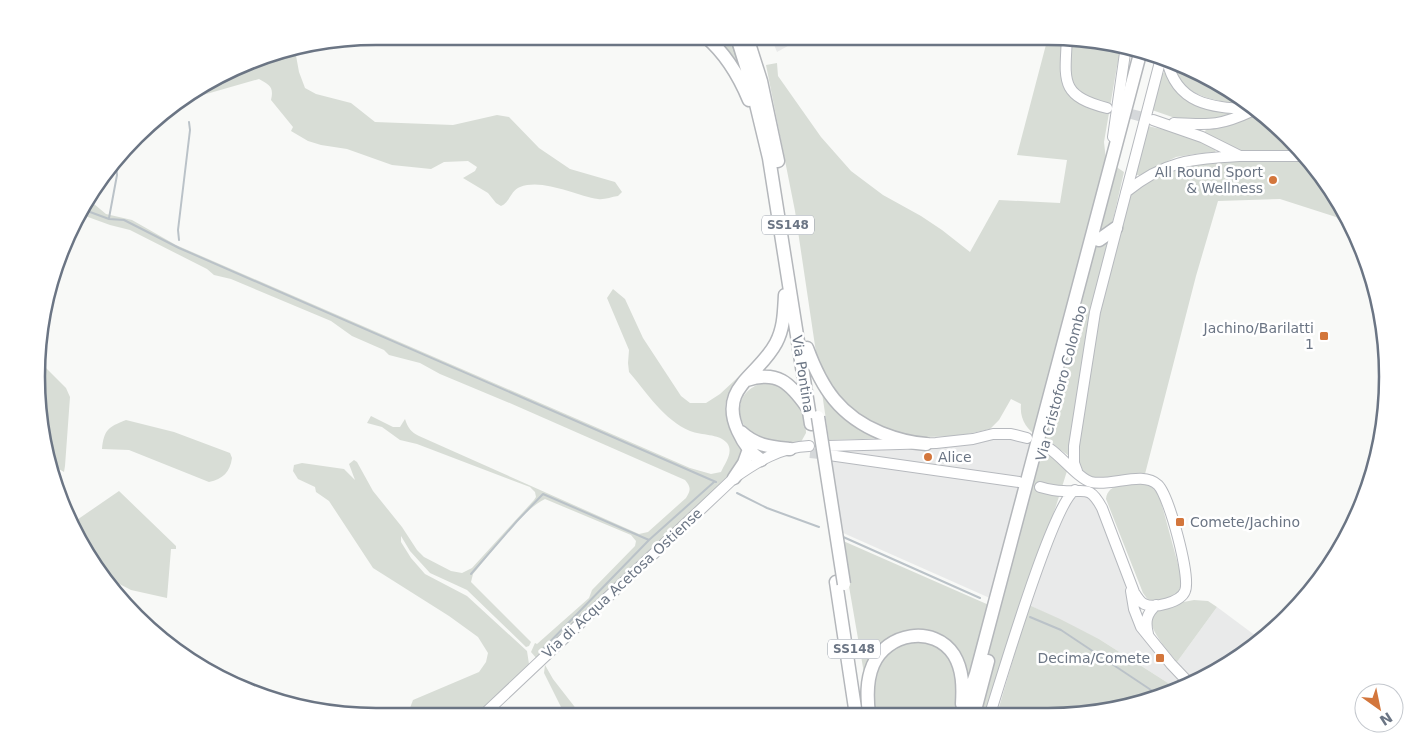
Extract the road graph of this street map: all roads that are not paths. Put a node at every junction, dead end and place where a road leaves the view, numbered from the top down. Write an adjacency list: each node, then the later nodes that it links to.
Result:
1 (714, 45): 17 (highway)
2 (739, 45): 17 (highway, Via Pontina / SS148)
3 (749, 45): 11 (highway, Via Pontina / SS148)
4 (757, 45): 11 (highway)
5 (1067, 46): 12 (main road)
6 (1125, 54): 22 (main road, Via Cristoforo Colombo)
7 (1139, 58): 22 (highway, Via Cristoforo Colombo)
8 (1147, 61): 25 (highway, Via Cristoforo Colombo)
9 (1160, 65): 23 (main road, Via Cristoforo Colombo)
10 (1170, 69): 13 (main road)
11 (766, 103): 27 (highway, Via Pontina / SS148)
12 (1107, 108)
13 (1242, 109)
14 (1248, 113): 15 (main road)
15 (1206, 125): 16 (main road); 16 (main road)
16 (1202, 137): 19 (main road)
17 (765, 140): 26 (highway, Via Pontina / SS148)
18 (1291, 151): 20 (main road)
19 (1240, 156): 20 (main road); 23 (main road)
20 (1280, 156): 21 (main road)
21 (1295, 156)
22 (1112, 161): 57 (highway, Via Cristoforo Colombo)
23 (1126, 192): 24 (main road, Via Cristoforo Colombo)
24 (1116, 228): 25 (highway); 40 (main road, Via Cristoforo Colombo)
25 (1099, 240): 58 (highway, Via Cristoforo Colombo)
26 (787, 272): 28 (highway); 29 (highway, Via Pontina / SS148)
27 (807, 348): 29 (highway, Via Pontina / SS148); 32 (highway)
28 (745, 381): 29 (highway); 30 (highway)
29 (813, 417): 46 (highway, Via Pontina / SS148, bridge)
30 (736, 427): 35 (highway); 36 (highway)
31 (1027, 438): 32 (main road)
32 (926, 444): 34 (main road)
33 (875, 445): 34 (main road); 39 (main road); 39 (main road)
34 (887, 445): 39 (main road)
35 (749, 449): 38 (highway); 41 (highway)
36 (790, 449): 38 (main road, Via di Acqua Acetosa Ostiense); 38 (main road, Via di Acqua Acetosa Ostiense)
37 (1050, 449): 40 (main road)
38 (764, 459): 41 (main road, Via di Acqua Acetosa Ostiense)
39 (879, 462): 42 (main road)
40 (1078, 474): 47 (main road)
41 (734, 478): 51 (main road, Via di Acqua Acetosa Ostiense)
42 (1019, 482)
43 (1040, 487): 44 (main road)
44 (1076, 490): 45 (main road); 59 (main road)
45 (1130, 580): 47 (main road); 49 (main road)
46 (840, 583): 48 (highway, Via Pontina / SS148); 54 (highway, Via Pontina / SS148)
47 (1156, 605): 49 (main road)
48 (843, 630): 52 (highway); 53 (highway, Via Pontina / SS148)
49 (1148, 635): 50 (main road)
50 (1185, 678)
51 (490, 708)
52 (847, 708)
53 (855, 708)
54 (863, 708)
55 (868, 708): 56 (highway)
56 (962, 708)
57 (964, 708)
58 (976, 708)
59 (992, 708)

